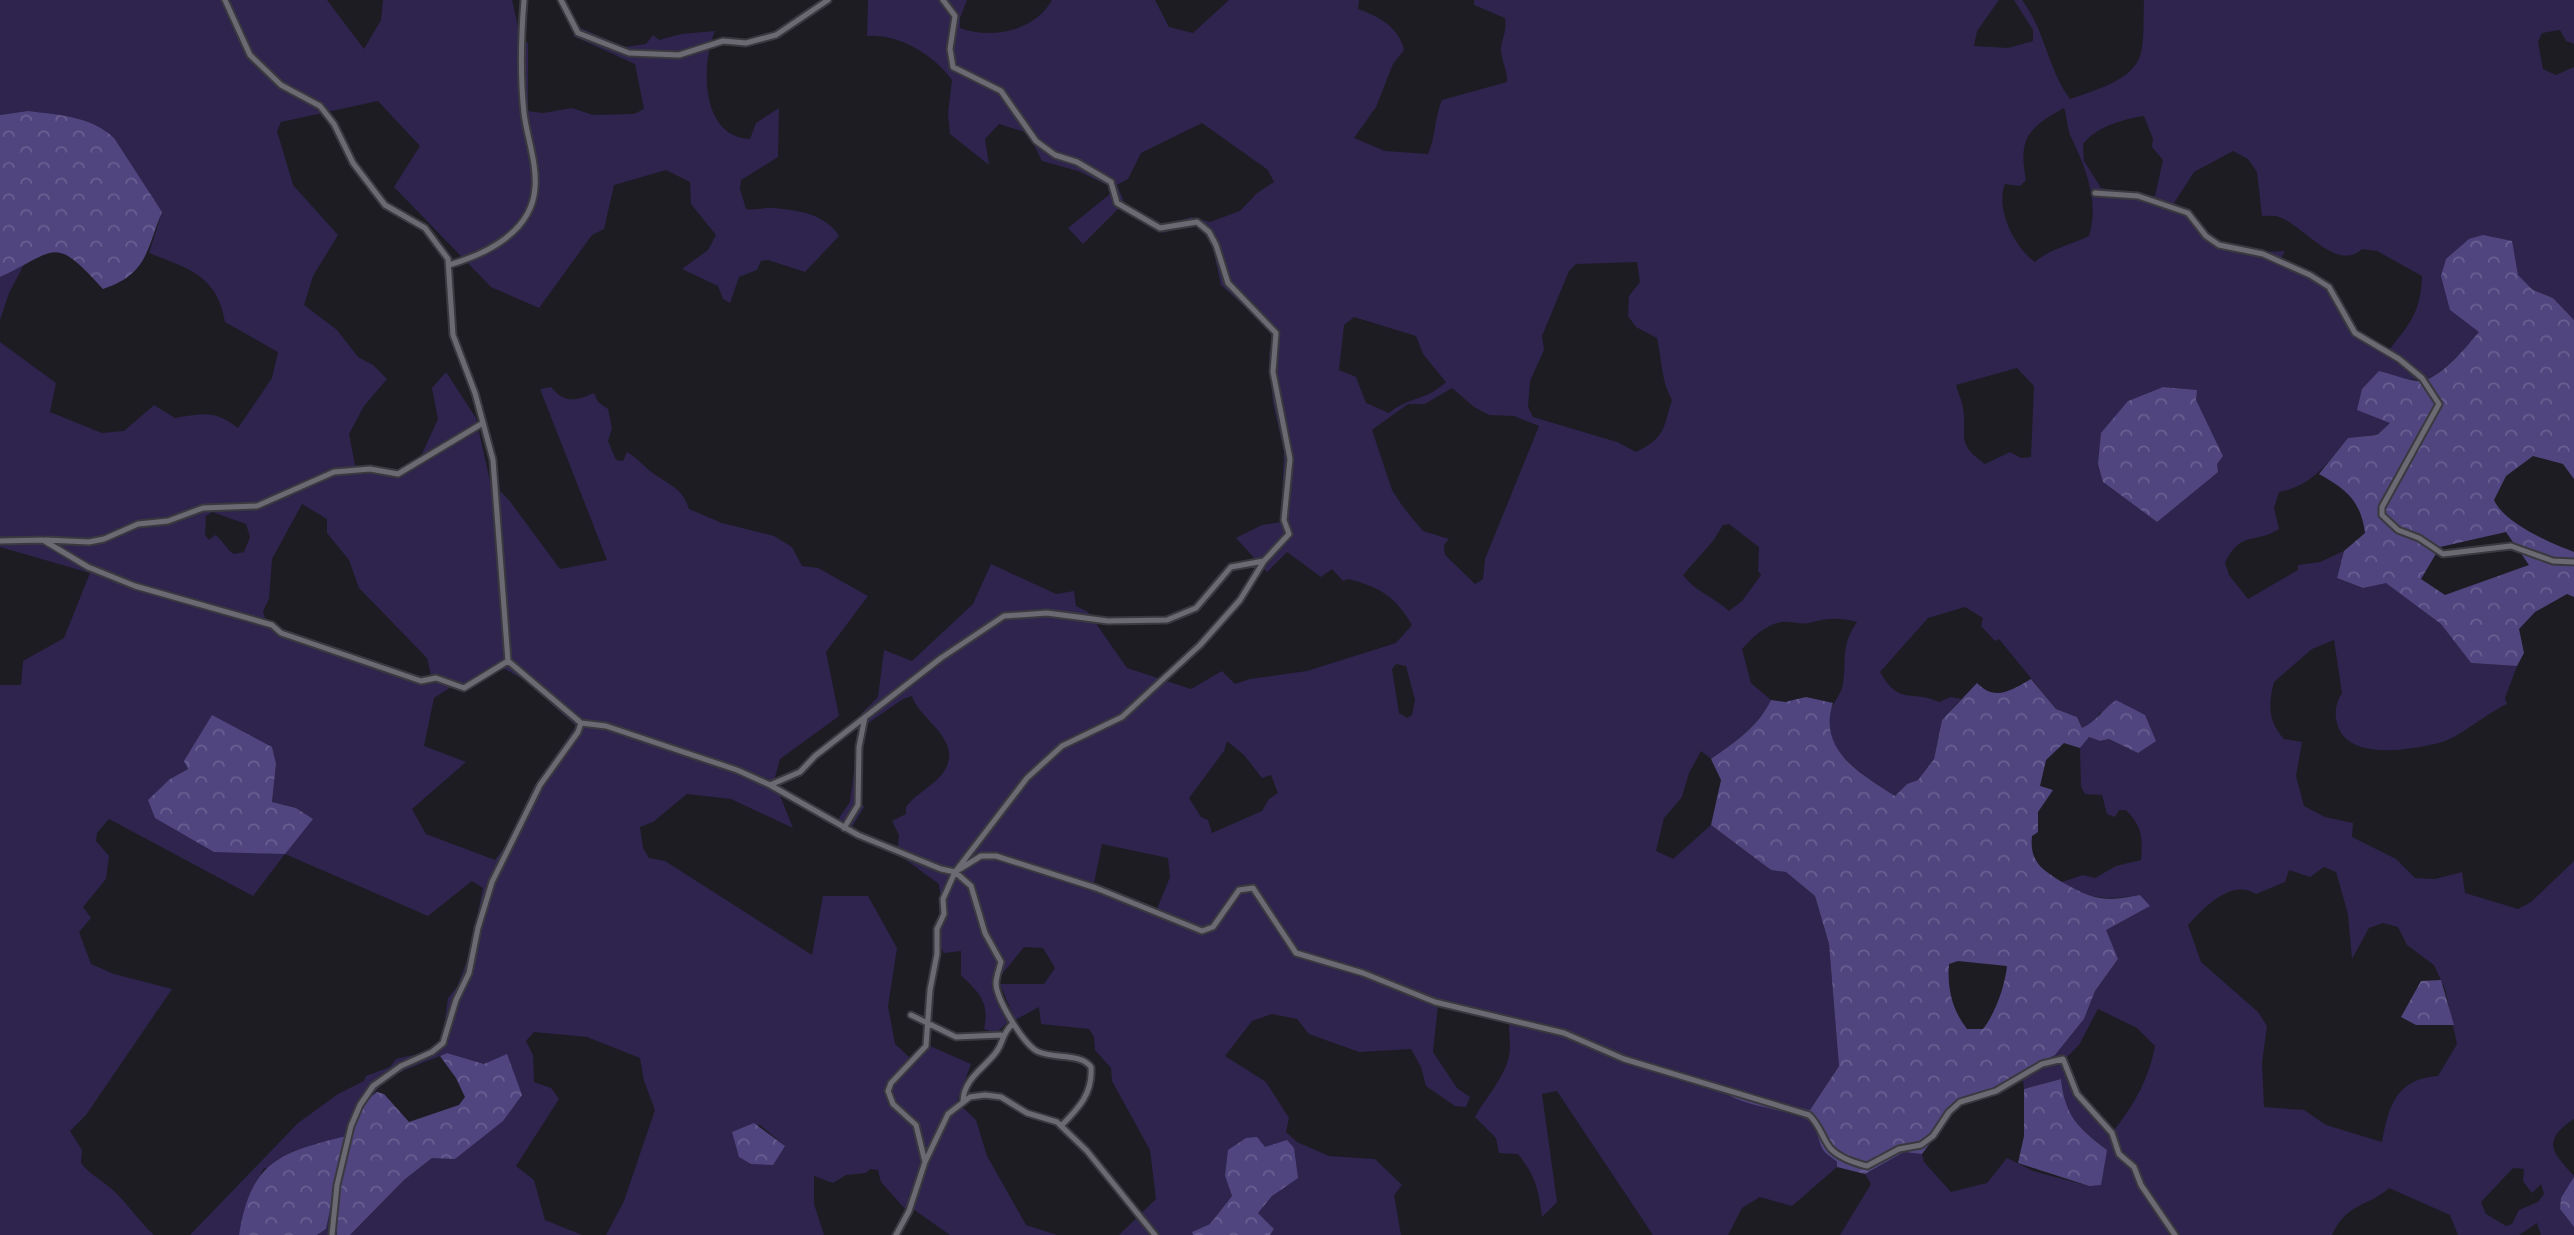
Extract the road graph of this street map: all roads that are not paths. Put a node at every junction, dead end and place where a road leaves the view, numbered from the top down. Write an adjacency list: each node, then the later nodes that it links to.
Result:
1 (225, 0): 7 (street)
2 (524, 0): 7 (street)
3 (561, 0): 4 (street)
4 (828, 0)
5 (943, 0): 11 (street)
6 (2095, 194): 12 (street)
7 (449, 265): 8 (street)
8 (483, 423): 9 (street); 13 (street)
9 (43, 540): 10 (street); 13 (street)
10 (0, 541)
11 (1264, 561): 14 (street); 18 (street)
12 (2574, 562)
13 (508, 661): 15 (street)
14 (865, 717): 16 (street); 17 (street)
15 (581, 723): 16 (street); 26 (street)
16 (770, 785): 17 (street)
17 (844, 828): 18 (street)
18 (955, 872): 20 (street); 21 (street); 29 (street)
19 (911, 1015): 20 (street)
20 (926, 1021): 22 (street); 25 (street)
21 (1013, 1023): 22 (street); 24 (street)
22 (1001, 1035): 23 (street)
23 (963, 1101): 24 (street); 25 (street)
24 (1061, 1126): 28 (street)
25 (925, 1162): 27 (street)
26 (332, 1235)
27 (896, 1235)
28 (1155, 1235)
29 (2175, 1235)

